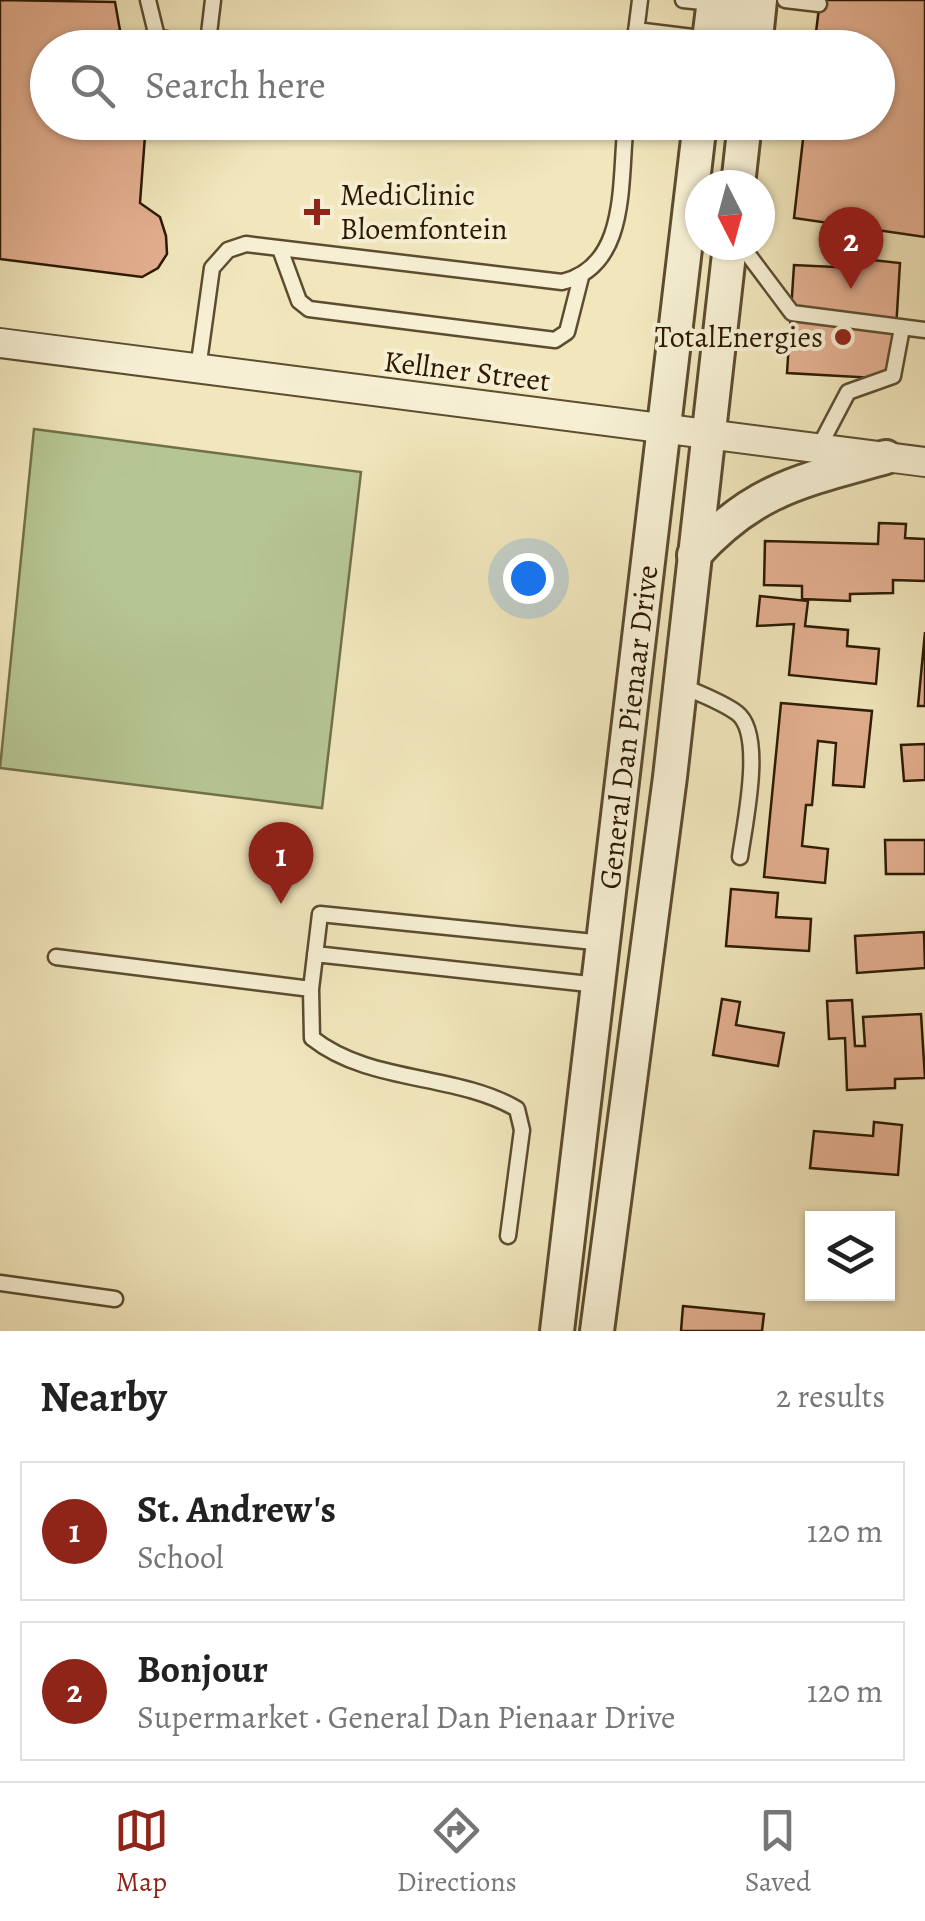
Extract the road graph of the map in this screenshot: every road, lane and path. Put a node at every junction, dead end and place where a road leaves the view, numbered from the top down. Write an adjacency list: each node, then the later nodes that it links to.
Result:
1 (148, 0): 8 (lane)
2 (212, 0): 9 (lane)
3 (640, 0): 10 (lane)
4 (760, 0): 11 (street)
5 (785, 0): 6 (lane)
6 (819, 4)
7 (712, 18): 10 (lane)
8 (155, 30)
9 (209, 30)
10 (636, 30)
11 (756, 30)
12 (624, 140): 19 (lane)
13 (698, 140): 24 (street, General Dan Pienaar Drive)
14 (743, 140): 15 (street)
15 (740, 170)
16 (280, 248): 19 (lane); 19 (lane); 23 (lane)
17 (728, 260): 25 (street, General Dan Pienaar Drive)
18 (752, 260): 20 (lane)
19 (581, 278)
20 (902, 328): 21 (lane); 26 (lane)
21 (925, 330)
22 (0, 343): 23 (street, Kellner Street)
23 (198, 369): 24 (street, Kellner Street)
24 (666, 429): 25 (street, Kellner Street); 33 (street, General Dan Pienaar Drive)
25 (706, 434): 26 (street, Kellner Street); 29 (street, General Dan Pienaar Drive)
26 (818, 448): 27 (street, Kellner Street)
27 (886, 457): 28 (street, Kellner Street); 29 (street)
28 (925, 462)
29 (694, 554): 30 (street, General Dan Pienaar Drive)
30 (680, 685): 31 (lane); 32 (street, General Dan Pienaar Drive)
31 (740, 858)
32 (656, 882): 36 (street); 42 (street, General Dan Pienaar Drive)
33 (604, 944): 34 (lane); 36 (street, General Dan Pienaar Drive)
34 (315, 954): 36 (lane); 37 (lane)
35 (56, 956): 37 (lane)
36 (598, 986): 41 (street, General Dan Pienaar Drive)
37 (310, 990): 38 (lane)
38 (508, 1236)
39 (0, 1283): 40 (lane)
40 (116, 1299)
41 (558, 1317): 42 (street)
42 (598, 1321)

